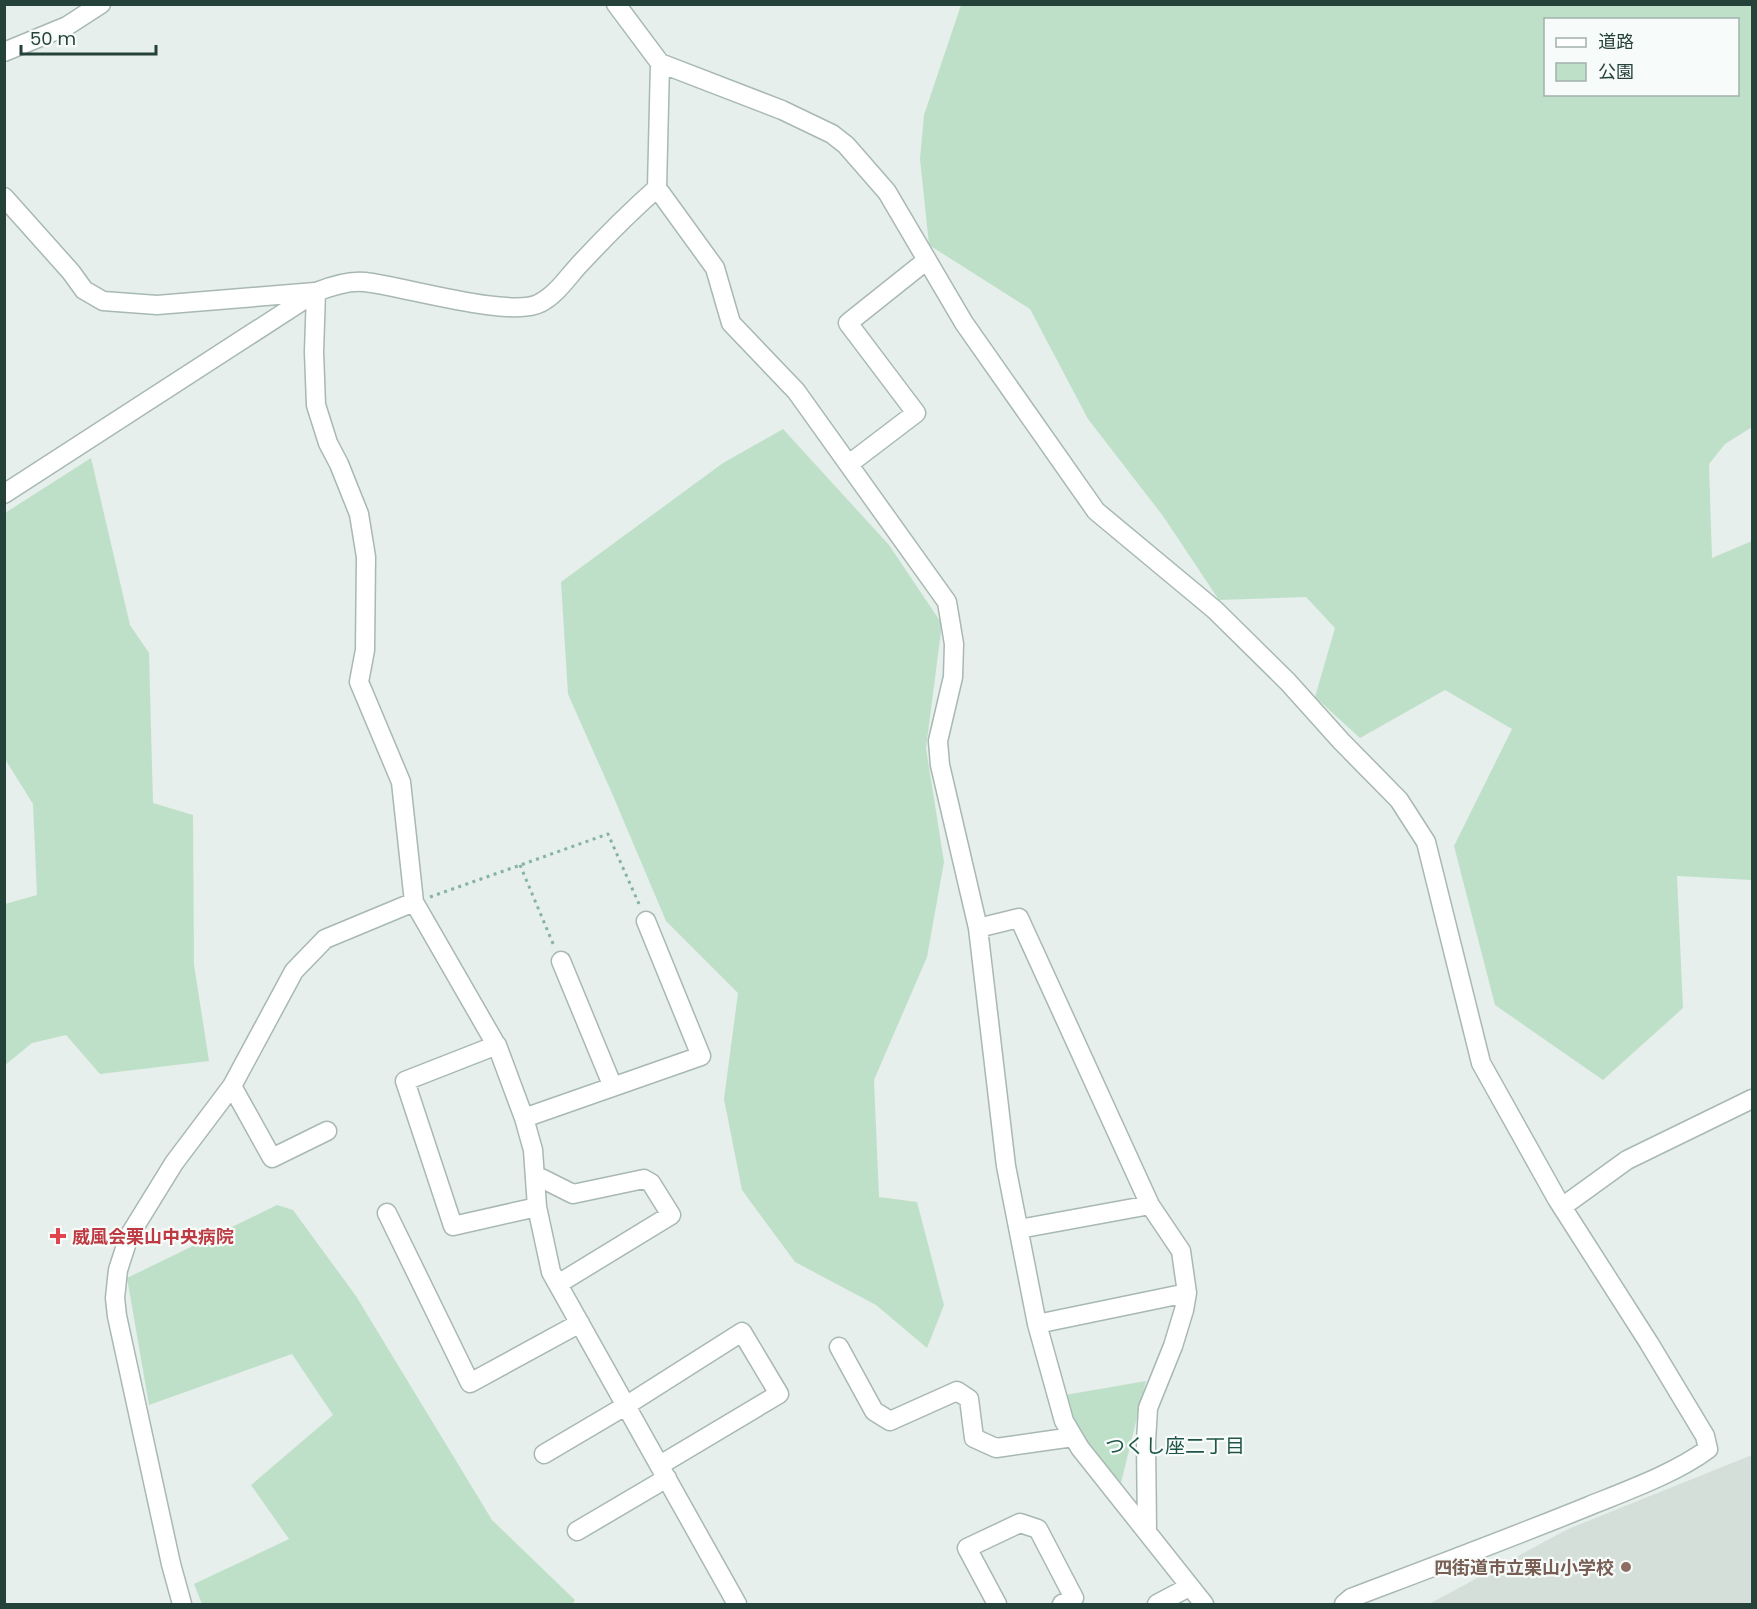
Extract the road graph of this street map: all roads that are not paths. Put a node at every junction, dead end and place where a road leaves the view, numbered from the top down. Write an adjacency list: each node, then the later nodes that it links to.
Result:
1 (101, 4): 3 (street)
2 (616, 4): 4 (street)
3 (4, 52)
4 (660, 63): 5 (street); 7 (street)
5 (657, 188): 8 (street); 9 (street)
6 (4, 197): 8 (street)
7 (927, 260): 9 (street); 24 (street)
8 (316, 292): 10 (street); 11 (street)
9 (849, 464): 13 (street)
10 (4, 494)
11 (414, 902): 15 (street); 16 (street)
12 (646, 921): 17 (street)
13 (978, 928): 22 (street); 26 (street)
14 (561, 961): 17 (street)
15 (497, 1045): 19 (street); 23 (street)
16 (232, 1086): 20 (street); 39 (street)
17 (613, 1087): 19 (street)
18 (1752, 1099): 24 (street)
19 (524, 1118): 21 (street)
20 (327, 1131)
21 (535, 1175): 23 (street); 27 (street)
22 (1150, 1205): 26 (street); 28 (street)
23 (537, 1207): 27 (street)
24 (1562, 1207): 45 (street)
25 (387, 1213): 29 (street)
26 (1019, 1229): 30 (street)
27 (558, 1284): 29 (street)
28 (1187, 1293): 30 (street); 36 (street)
29 (580, 1323): 32 (street)
30 (1037, 1324): 33 (street)
31 (839, 1347): 33 (street)
32 (627, 1406): 34 (street); 35 (street); 35 (street)
33 (1073, 1437): 36 (street)
34 (544, 1454)
35 (664, 1472): 37 (street); 40 (street)
36 (1147, 1530): 38 (street)
37 (578, 1531)
38 (1189, 1587): 43 (street); 44 (street)
39 (182, 1605)
40 (737, 1605)
41 (997, 1605): 42 (street)
42 (1062, 1605)
43 (1157, 1605)
44 (1204, 1605)
45 (1344, 1605)

